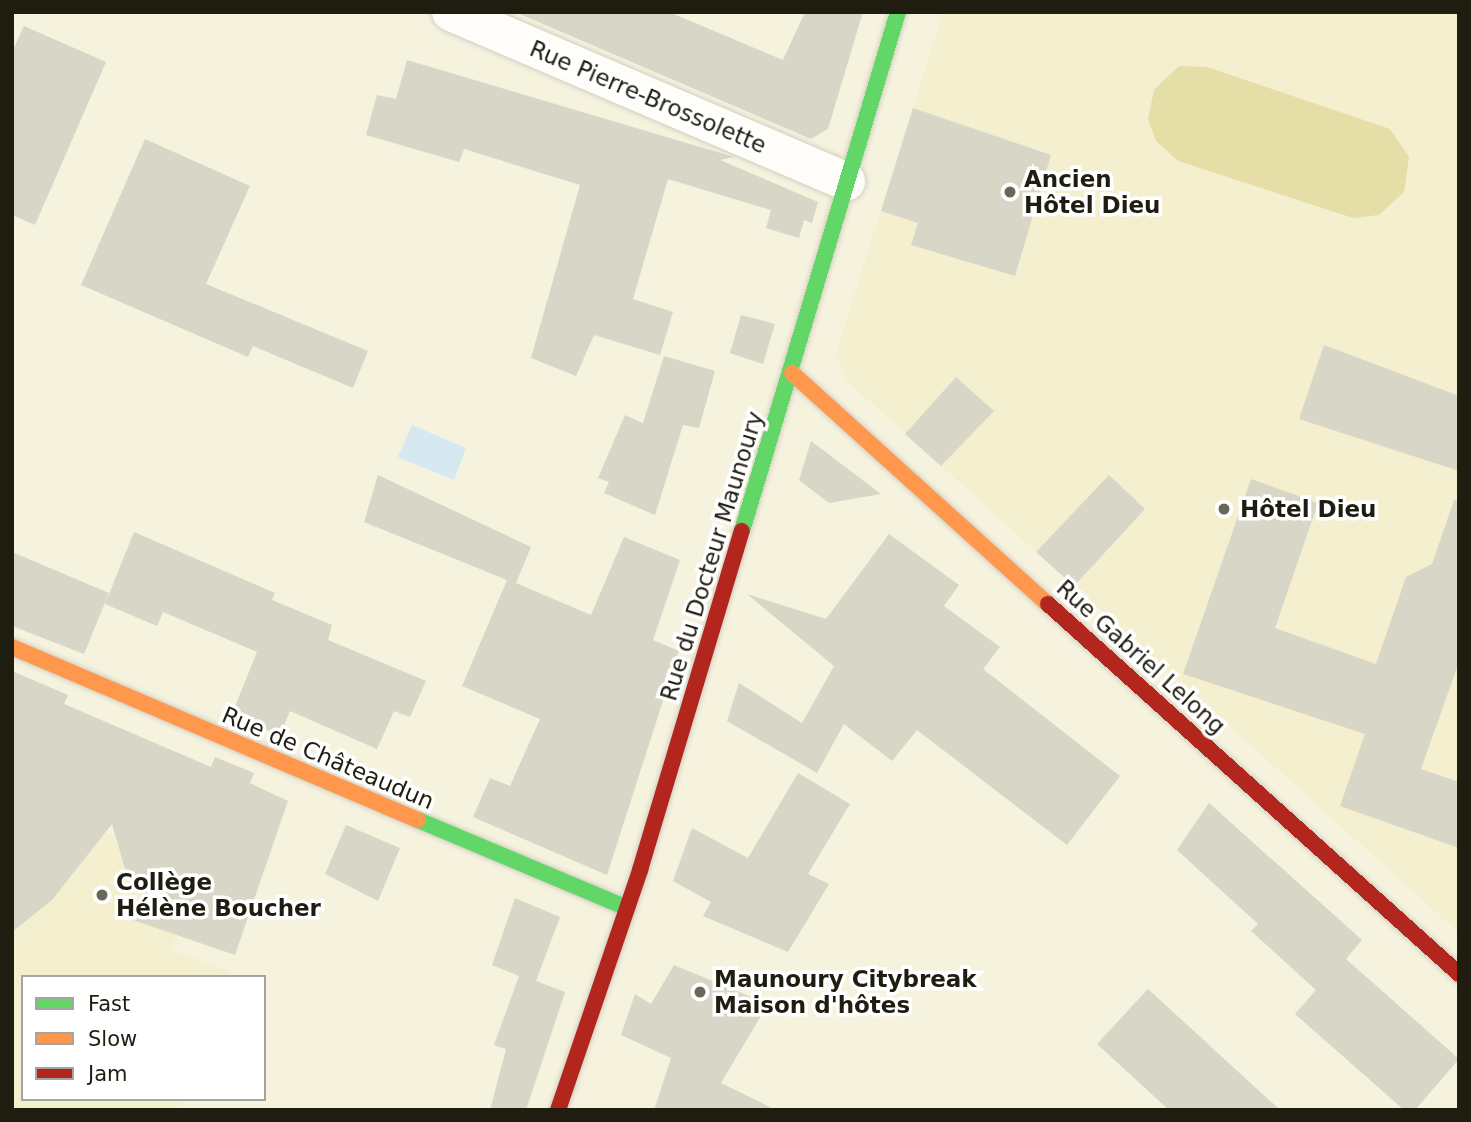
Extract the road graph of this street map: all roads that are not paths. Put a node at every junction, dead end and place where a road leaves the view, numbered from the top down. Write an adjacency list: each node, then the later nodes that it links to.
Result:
1 (451, 12): 3 (street, Rue Pierre-Brossolette)
2 (898, 12): 3 (street, Rue du Docteur Maunoury)
3 (846, 181): 4 (street, Rue du Docteur Maunoury)
4 (793, 373): 6 (street, Rue du Docteur Maunoury); 7 (street, Rue Gabriel Lelong)
5 (12, 647): 6 (street, Rue de Châteaudun)
6 (627, 908): 8 (street, Rue du Docteur Maunoury)
7 (1459, 974)
8 (558, 1110)

